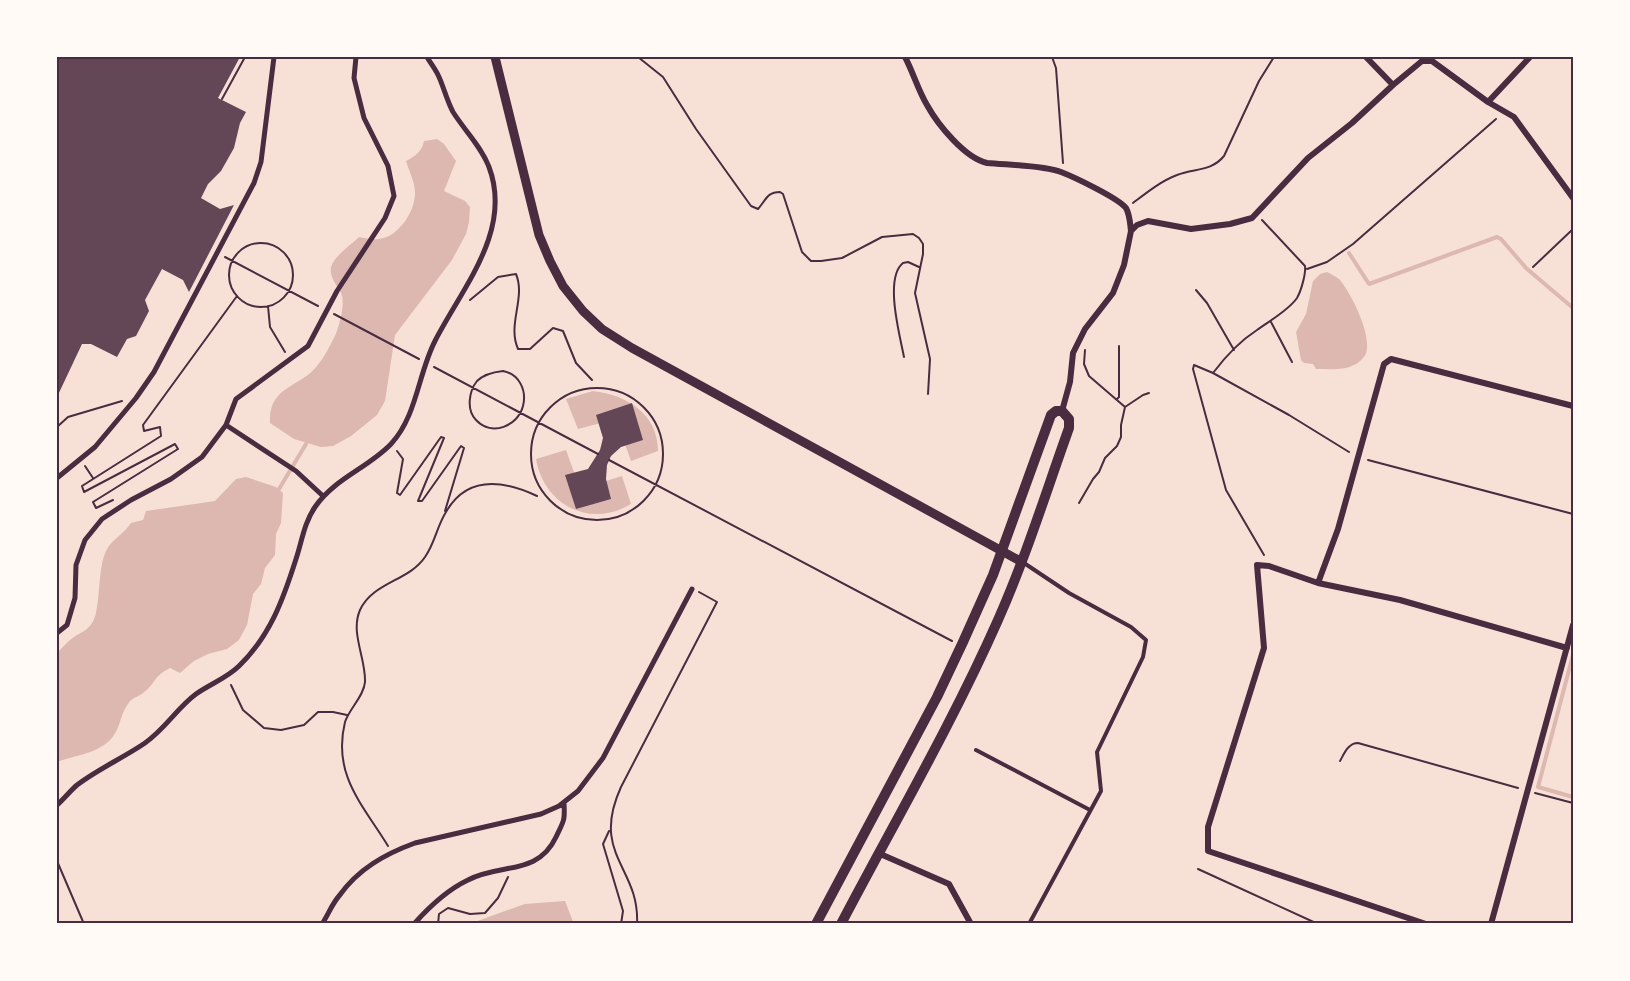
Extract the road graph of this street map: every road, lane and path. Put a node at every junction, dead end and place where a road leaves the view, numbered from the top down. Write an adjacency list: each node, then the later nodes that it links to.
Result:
1 (245, 57): 13 (path)
2 (274, 57): 22 (street)
3 (356, 57): 39 (street)
4 (427, 57): 31 (street)
5 (495, 57): 69 (street)
6 (638, 57): 24 (path)
7 (905, 57): 16 (street)
8 (1052, 57): 16 (path)
9 (1274, 57): 18 (path)
10 (1366, 57): 12 (street)
11 (1530, 57): 14 (street)
12 (1393, 85): 14 (street); 19 (street)
13 (222, 99)
14 (1488, 102): 15 (street)
15 (1505, 111): 17 (street); 26 (path)
16 (1066, 174): 18 (street)
17 (1573, 198)
18 (1126, 209): 21 (street)
19 (1256, 214): 21 (street); 26 (path)
20 (1573, 229): 25 (path)
21 (1131, 231): 35 (street)
22 (217, 253): 23 (path); 46 (street)
23 (232, 260): 27 (path); 27 (path); 29 (path)
24 (920, 267): 38 (path); 45 (path)
25 (1533, 267)
26 (1306, 269): 34 (path)
27 (290, 290): 30 (path); 32 (path)
28 (1196, 290): 37 (path)
29 (237, 296): 30 (path); 61 (path)
30 (268, 306): 39 (path)
31 (455, 306): 42 (path); 55 (street)
32 (322, 308)
33 (332, 313): 43 (path)
34 (1271, 321): 37 (path); 40 (path)
35 (1078, 341): 47 (path); 50 (street)
36 (1119, 346): 47 (path)
37 (1234, 350): 41 (path)
38 (904, 357)
39 (289, 360): 53 (street)
40 (1292, 362)
41 (1213, 373): 57 (path); 71 (path)
42 (592, 380)
43 (473, 388): 51 (path); 51 (path); 51 (path)
44 (1149, 393): 49 (path)
45 (928, 394)
46 (136, 398): 54 (path); 58 (street)
47 (1116, 399): 49 (path)
48 (1573, 406): 57 (street)
49 (1125, 407): 66 (path)
50 (1062, 411): 69 (main road); 70 (main road)
51 (521, 413): 52 (path)
52 (538, 422): 56 (path); 62 (path); 62 (path)
53 (226, 424): 63 (street); 75 (street)
54 (57, 427)
55 (392, 443): 63 (street); 68 (path)
56 (598, 454)
57 (1358, 457): 67 (path); 72 (street)
58 (80, 459): 60 (street); 61 (path)
59 (609, 460): 62 (path)
60 (57, 478)
61 (93, 478): 65 (path)
62 (655, 484): 76 (path)
63 (323, 496): 78 (street)
64 (537, 496): 68 (path)
65 (117, 498)
66 (1079, 503)
67 (1573, 514)
68 (441, 523): 79 (path)
69 (1002, 551): 70 (street); 99 (main road)
70 (1022, 562): 86 (lane); 89 (main road)
71 (1269, 566): 72 (street); 104 (street)
72 (1318, 583): 77 (street)
73 (692, 589): 83 (street); 87 (path)
74 (1573, 625): 77 (street)
75 (57, 633)
76 (952, 641)
77 (1567, 648): 82 (street)
78 (226, 677): 79 (path); 85 (street)
79 (347, 715): 88 (path)
80 (976, 750): 86 (lane)
81 (1340, 761): 82 (path)
82 (1528, 791): 84 (path); 105 (street)
83 (564, 802): 88 (street); 91 (street)
84 (1573, 803)
85 (57, 805)
86 (1090, 810): 102 (lane)
87 (610, 828): 97 (path); 98 (path)
88 (392, 852): 94 (street)
89 (878, 853): 100 (main road); 101 (street)
90 (57, 861): 93 (path)
91 (508, 869): 95 (street); 96 (path)
92 (1198, 869): 103 (path)
93 (84, 924)
94 (322, 924)
95 (414, 924)
96 (438, 924)
97 (621, 924)
98 (637, 924)
99 (816, 924)
100 (841, 924)
101 (971, 924)
102 (1029, 924)
103 (1318, 924)
104 (1426, 924)
105 (1491, 924)

